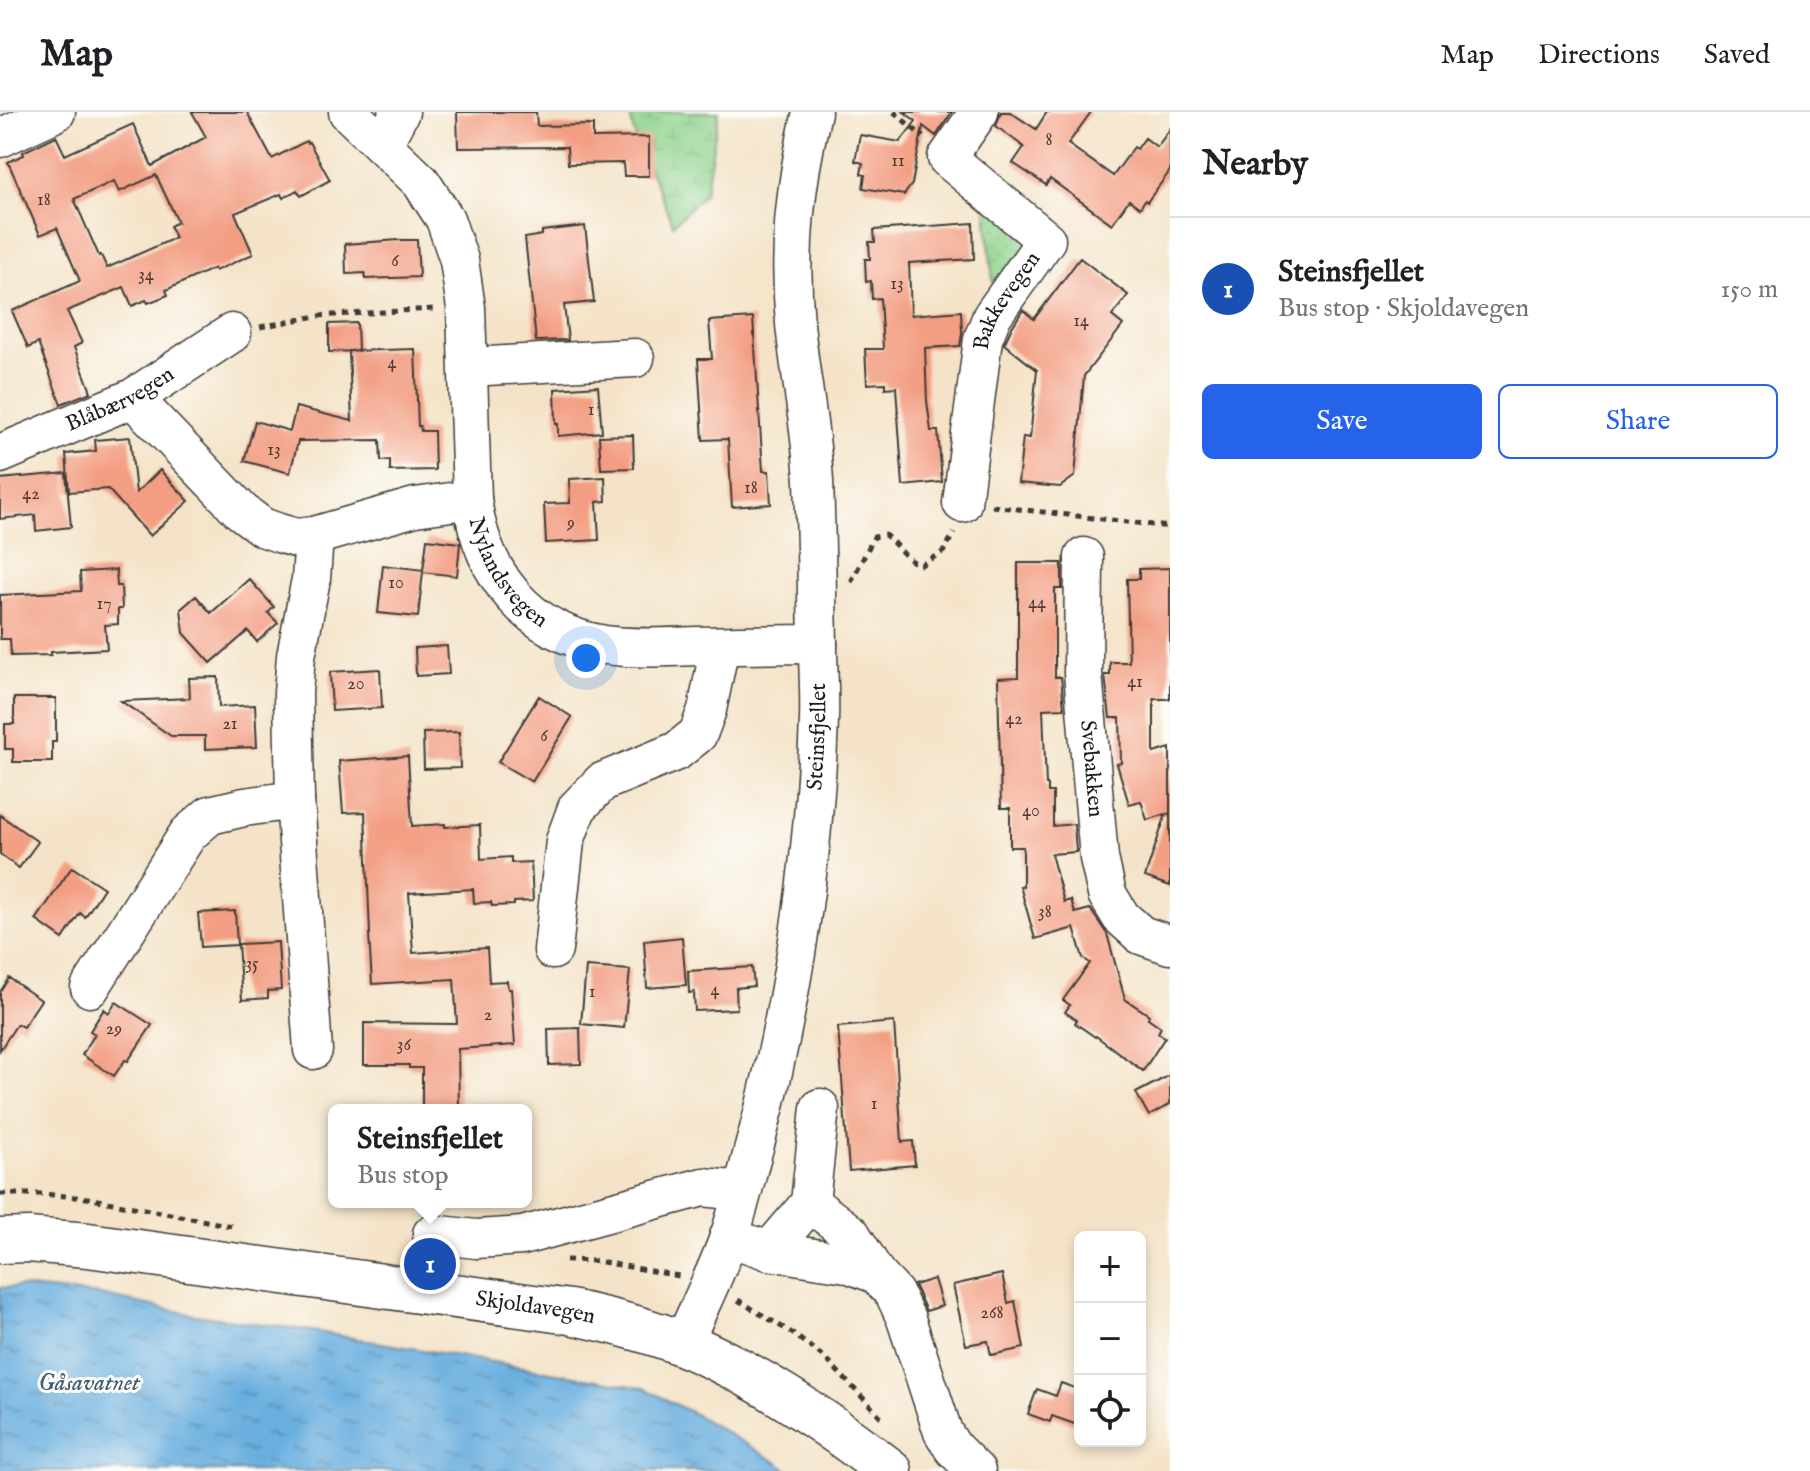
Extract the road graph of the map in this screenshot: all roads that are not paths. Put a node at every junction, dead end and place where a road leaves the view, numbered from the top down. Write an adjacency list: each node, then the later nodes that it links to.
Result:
1 (56, 112): 6 (street)
2 (348, 112): 5 (street)
3 (812, 112): 16 (street, Steinsfjellet)
4 (979, 112): 13 (street, Bakkevegen)
5 (391, 128): 9 (street)
6 (0, 138)
7 (232, 333): 10 (street, Blåbærvegen)
8 (635, 358): 9 (street)
9 (469, 367): 12 (street)
10 (133, 398): 11 (street, Blåbærvegen); 14 (street, Nylandsvegen)
11 (0, 454)
12 (472, 499): 14 (street, Nylandsvegen); 17 (street, Nylandsvegen)
13 (962, 503)
14 (314, 536): 18 (street)
15 (1084, 557): 19 (street, Svebakken)
16 (818, 644): 17 (street, Nylandsvegen); 24 (street, Steinsfjellet)
17 (720, 646): 20 (street)
18 (295, 800): 21 (street); 22 (street)
19 (1170, 945)
20 (553, 950)
21 (90, 988)
22 (313, 1050)
23 (820, 1108): 25 (street)
24 (742, 1191): 26 (street); 27 (street, Steinsfjellet)
25 (810, 1203): 29 (street); 30 (street)
26 (432, 1234)
27 (729, 1237): 29 (street); 31 (street, Steinsfjellet)
28 (0, 1241): 31 (main road, Skjoldavegen)
29 (769, 1251): 30 (street)
30 (876, 1274): 33 (street)
31 (683, 1344): 32 (main road, Skjoldavegen)
32 (890, 1471)
33 (976, 1471)

